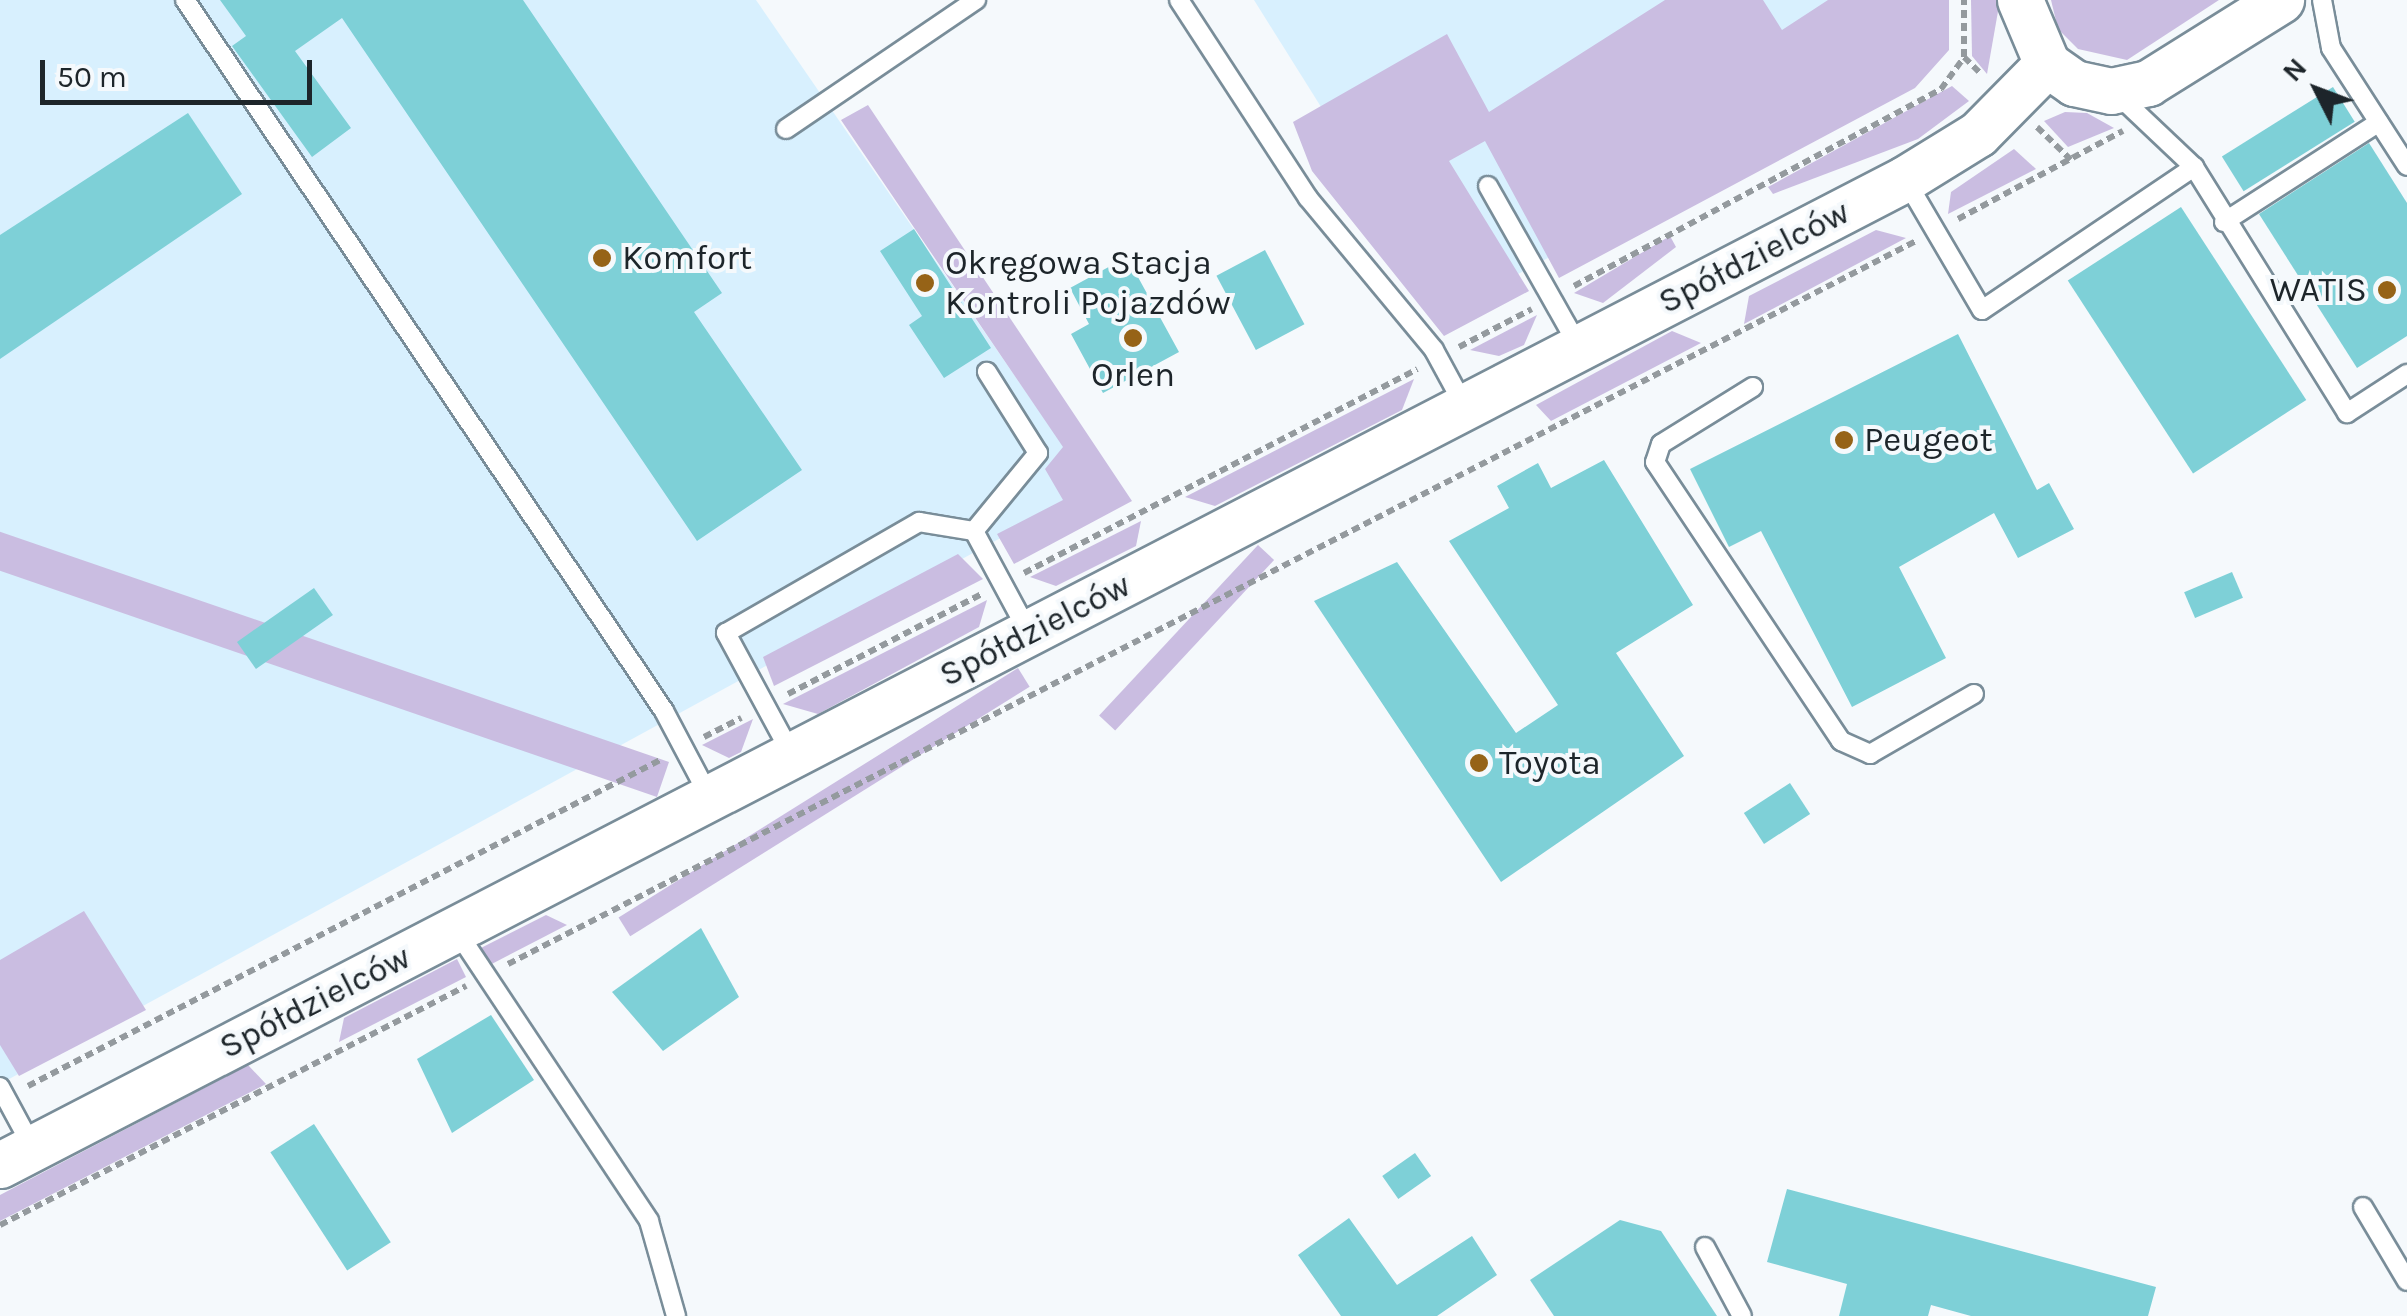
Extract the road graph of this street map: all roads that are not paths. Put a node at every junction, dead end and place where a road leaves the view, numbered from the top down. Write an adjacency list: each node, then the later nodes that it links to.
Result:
1 (185, 0): 25 (lane)
2 (976, 0): 10 (lane)
3 (1179, 0): 20 (lane)
4 (2020, 0): 7 (street)
5 (2281, 0): 8 (street)
6 (2322, 0): 9 (lane)
7 (2047, 64): 8 (street); 13 (street, Spółdzielców)
8 (2129, 104): 12 (lane)
9 (2378, 122): 11 (lane); 15 (lane)
10 (786, 129)
11 (2407, 166)
12 (2194, 167): 13 (lane); 15 (lane)
13 (1905, 179): 16 (street, Spółdzielców)
14 (1488, 186): 16 (lane)
15 (2224, 222): 18 (lane)
16 (1579, 347): 20 (street, Spółdzielców)
17 (987, 372): 21 (lane)
18 (2407, 374)
19 (1753, 386): 23 (lane)
20 (1465, 407): 22 (street, Spółdzielców)
21 (974, 531): 22 (lane); 24 (lane)
22 (1029, 634): 24 (street, Spółdzielców)
23 (1974, 694)
24 (792, 756): 25 (street, Spółdzielców)
25 (710, 798): 26 (street, Spółdzielców)
26 (456, 929): 28 (street, Spółdzielców); 32 (lane)
27 (0, 1087): 28 (lane)
28 (17, 1156)
29 (2363, 1207): 31 (lane)
30 (1705, 1247): 33 (lane)
31 (2407, 1282)
32 (676, 1316)
33 (1742, 1316)

